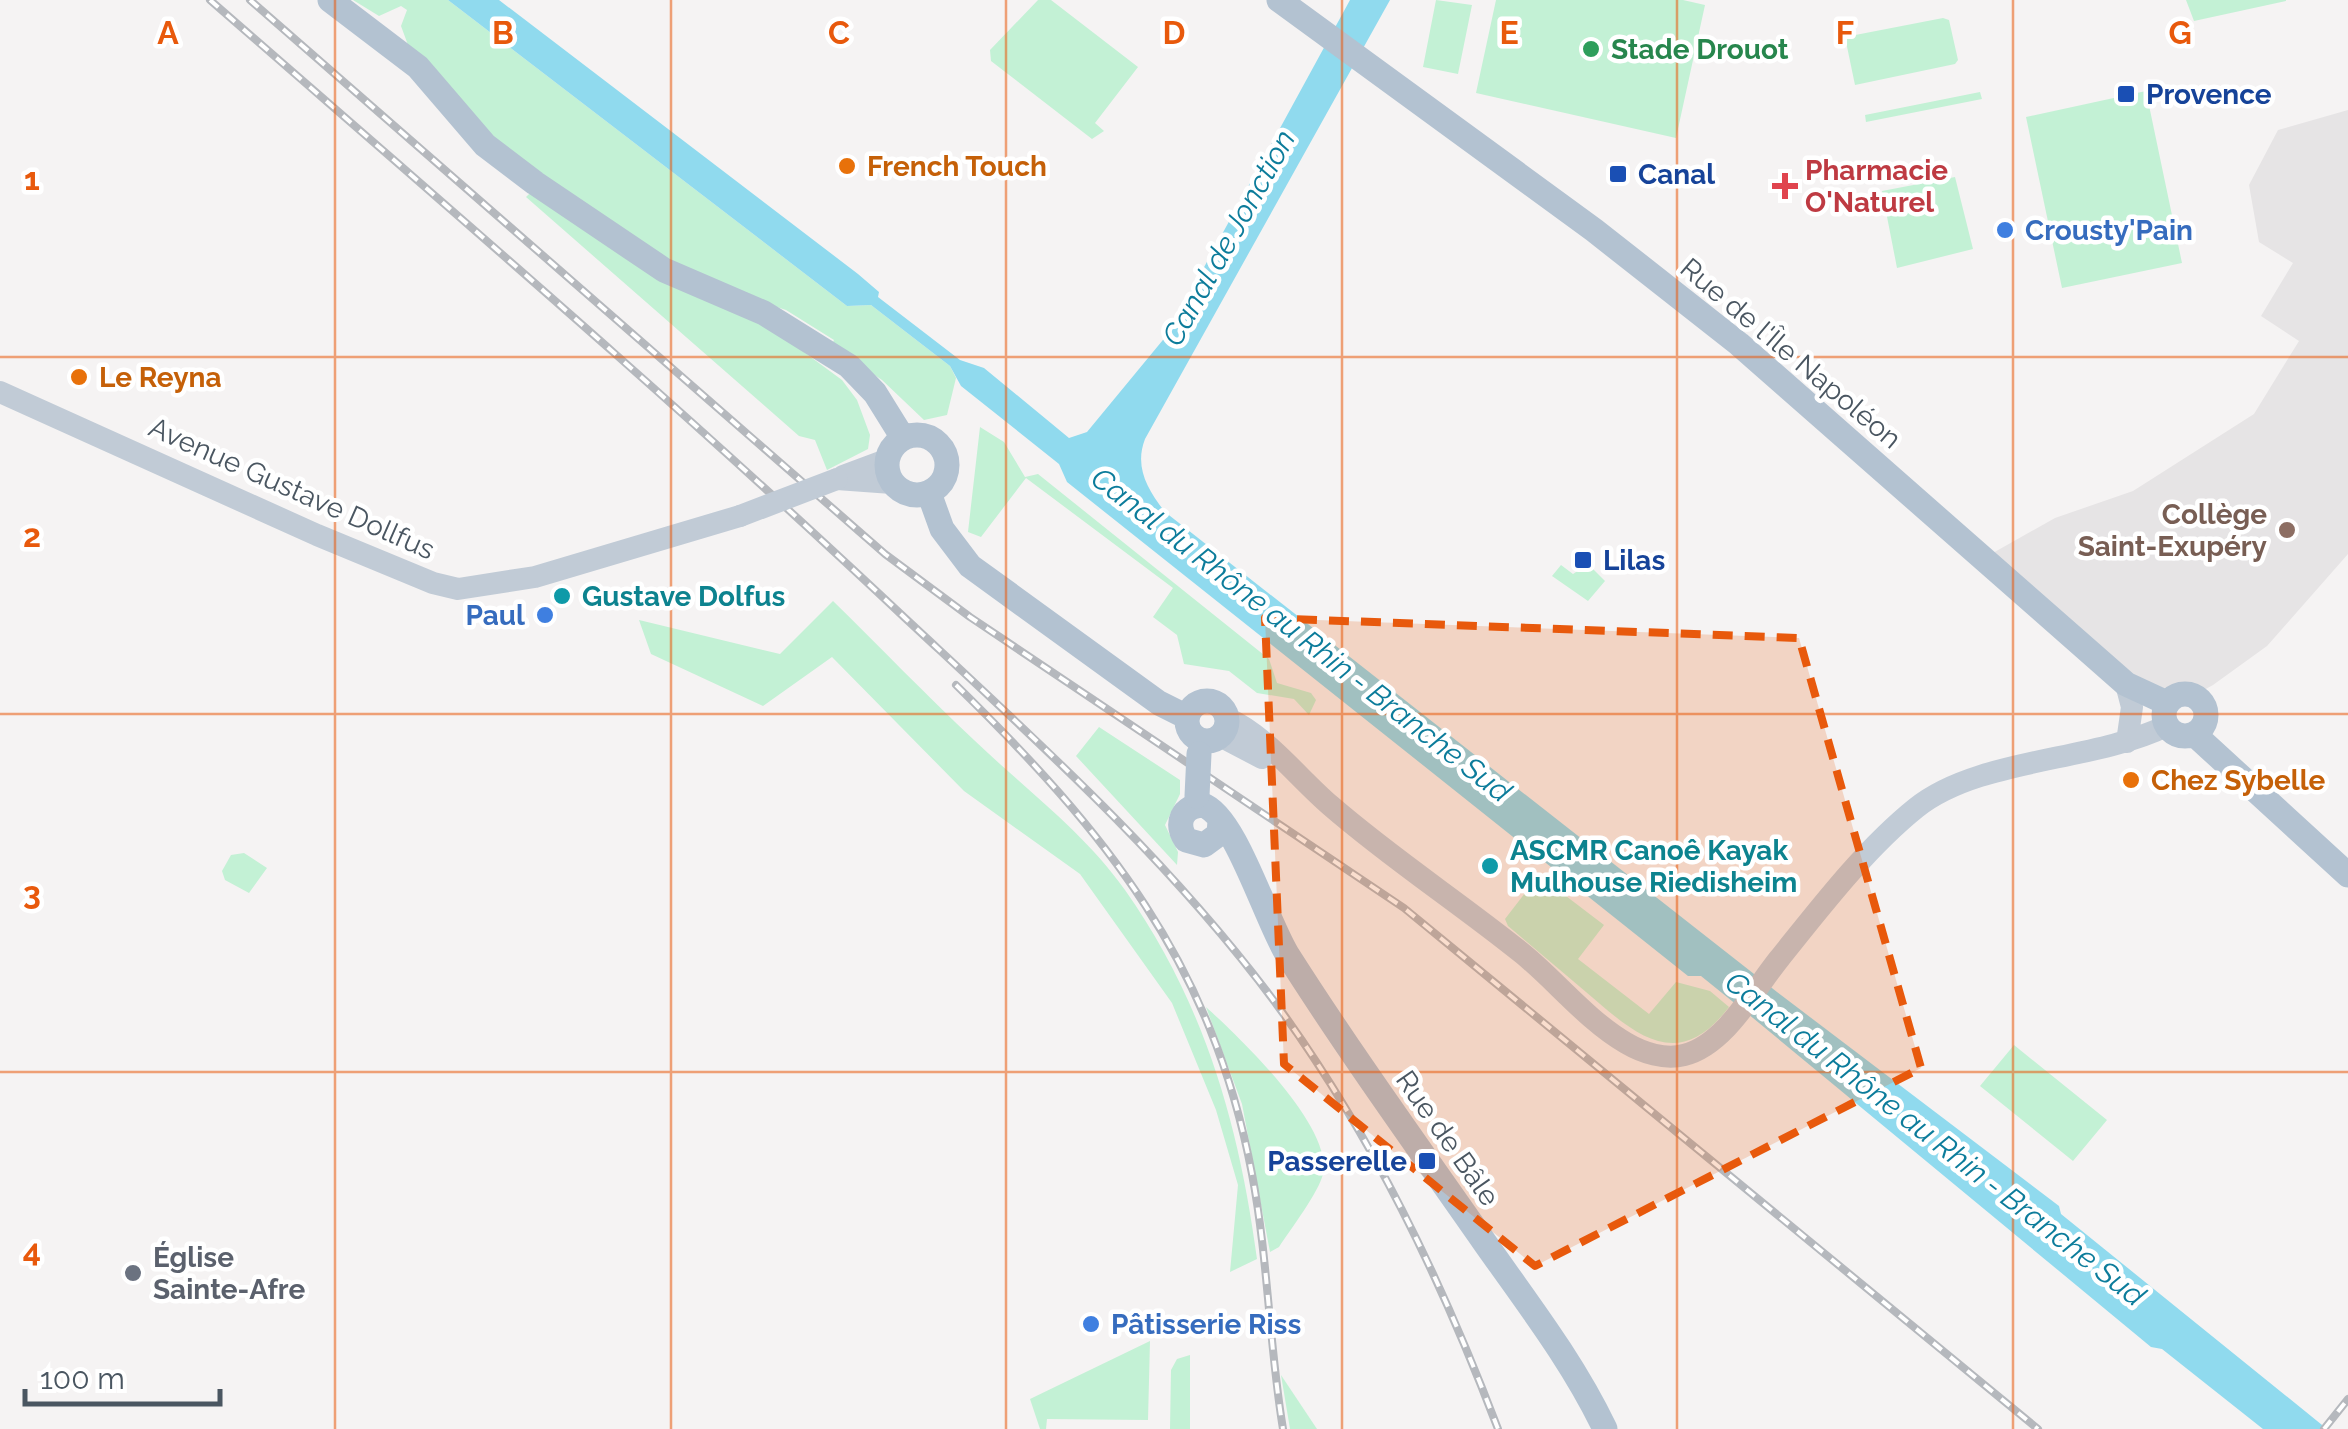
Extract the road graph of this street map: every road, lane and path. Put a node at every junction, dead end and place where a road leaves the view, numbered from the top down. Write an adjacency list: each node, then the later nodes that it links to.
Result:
1 (330, 0): 4 (main road)
2 (1280, 0): 7 (main road, Rue de l'Île Napoléon)
3 (0, 392): 5 (main road, Avenue Gustave Dollfus, bridge)
4 (903, 438): 5 (main road); 6 (main road)
5 (889, 472): 6 (main road)
6 (929, 493): 9 (main road)
7 (2126, 684): 8 (main road, Rue de l'Île Napoléon); 12 (main road)
8 (2167, 715): 10 (main road); 10 (main road); 12 (main road)
9 (1186, 716): 11 (main road); 11 (main road)
10 (2194, 734): 15 (main road)
11 (1212, 737): 12 (main road); 13 (main road, bridge)
12 (2127, 742)
13 (1197, 800): 14 (main road); 14 (main road)
14 (1215, 832): 16 (main road, Rue de Bâle)
15 (2348, 875)
16 (1605, 1429)

